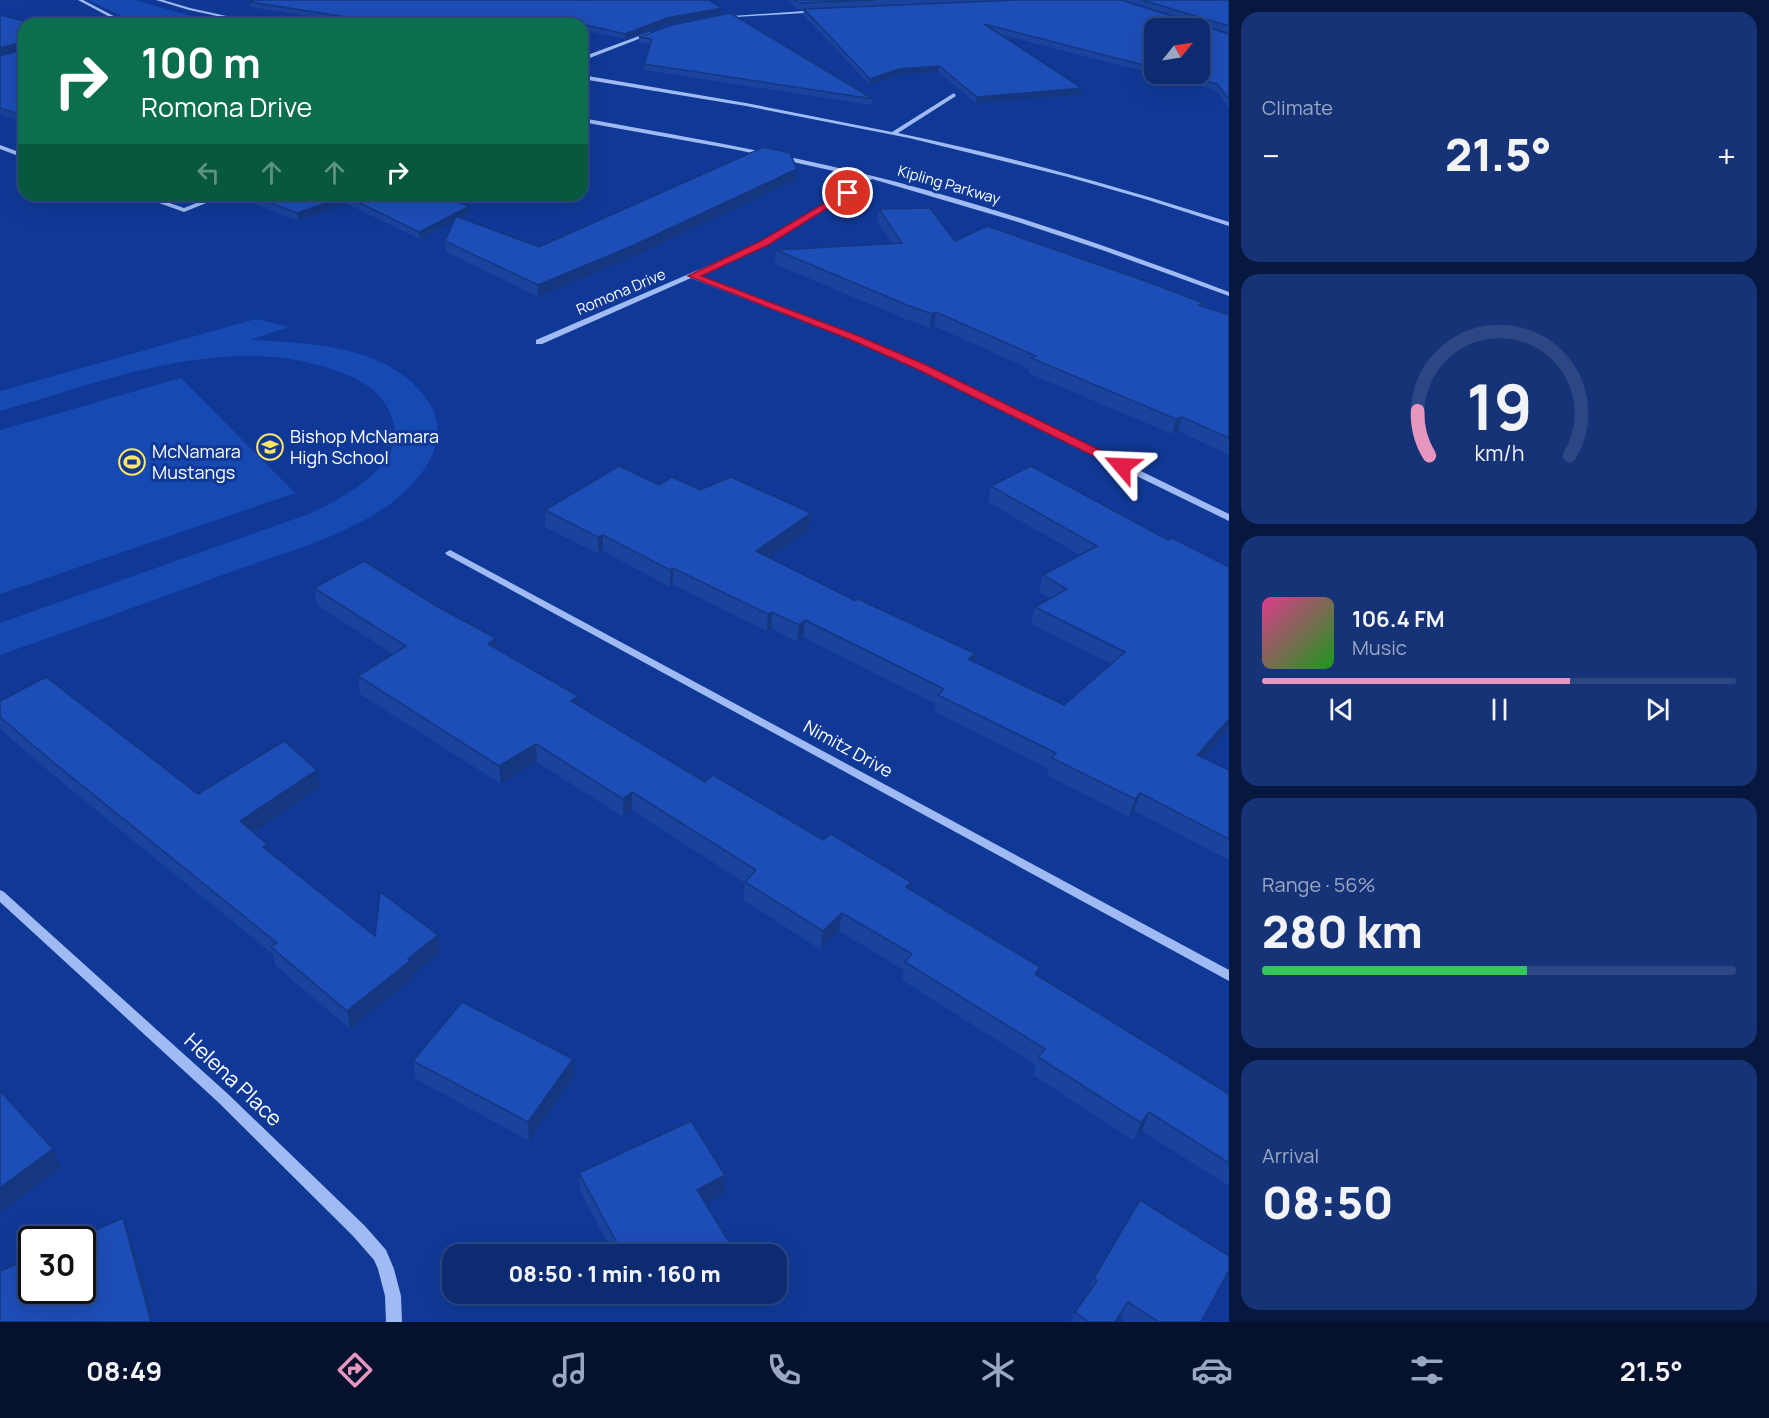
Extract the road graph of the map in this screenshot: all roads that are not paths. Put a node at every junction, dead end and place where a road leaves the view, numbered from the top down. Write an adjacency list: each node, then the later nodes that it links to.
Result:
1 (80, 0): 4 (street)
2 (158, 0): 5 (street)
3 (820, 11): 6 (street)
4 (115, 18)
5 (232, 18)
6 (711, 18)
7 (661, 31): 8 (street)
8 (588, 57)
9 (588, 78): 12 (street)
10 (954, 95): 12 (street)
11 (588, 121): 15 (street, Kipling Parkway)
12 (894, 132): 18 (street)
13 (0, 147): 14 (street)
14 (18, 154)
15 (870, 178): 19 (street, Romona Drive); 20 (street, Kipling Parkway)
16 (158, 201): 17 (street)
17 (207, 201)
18 (1229, 224)
19 (693, 276): 21 (street, Romona Drive); 22 (street)
20 (1229, 294)
21 (539, 342)
22 (1229, 518)
23 (450, 553): 25 (street, Nimitz Drive)
24 (0, 895): 26 (street, Helena Place)
25 (1229, 976)
26 (394, 1322)

